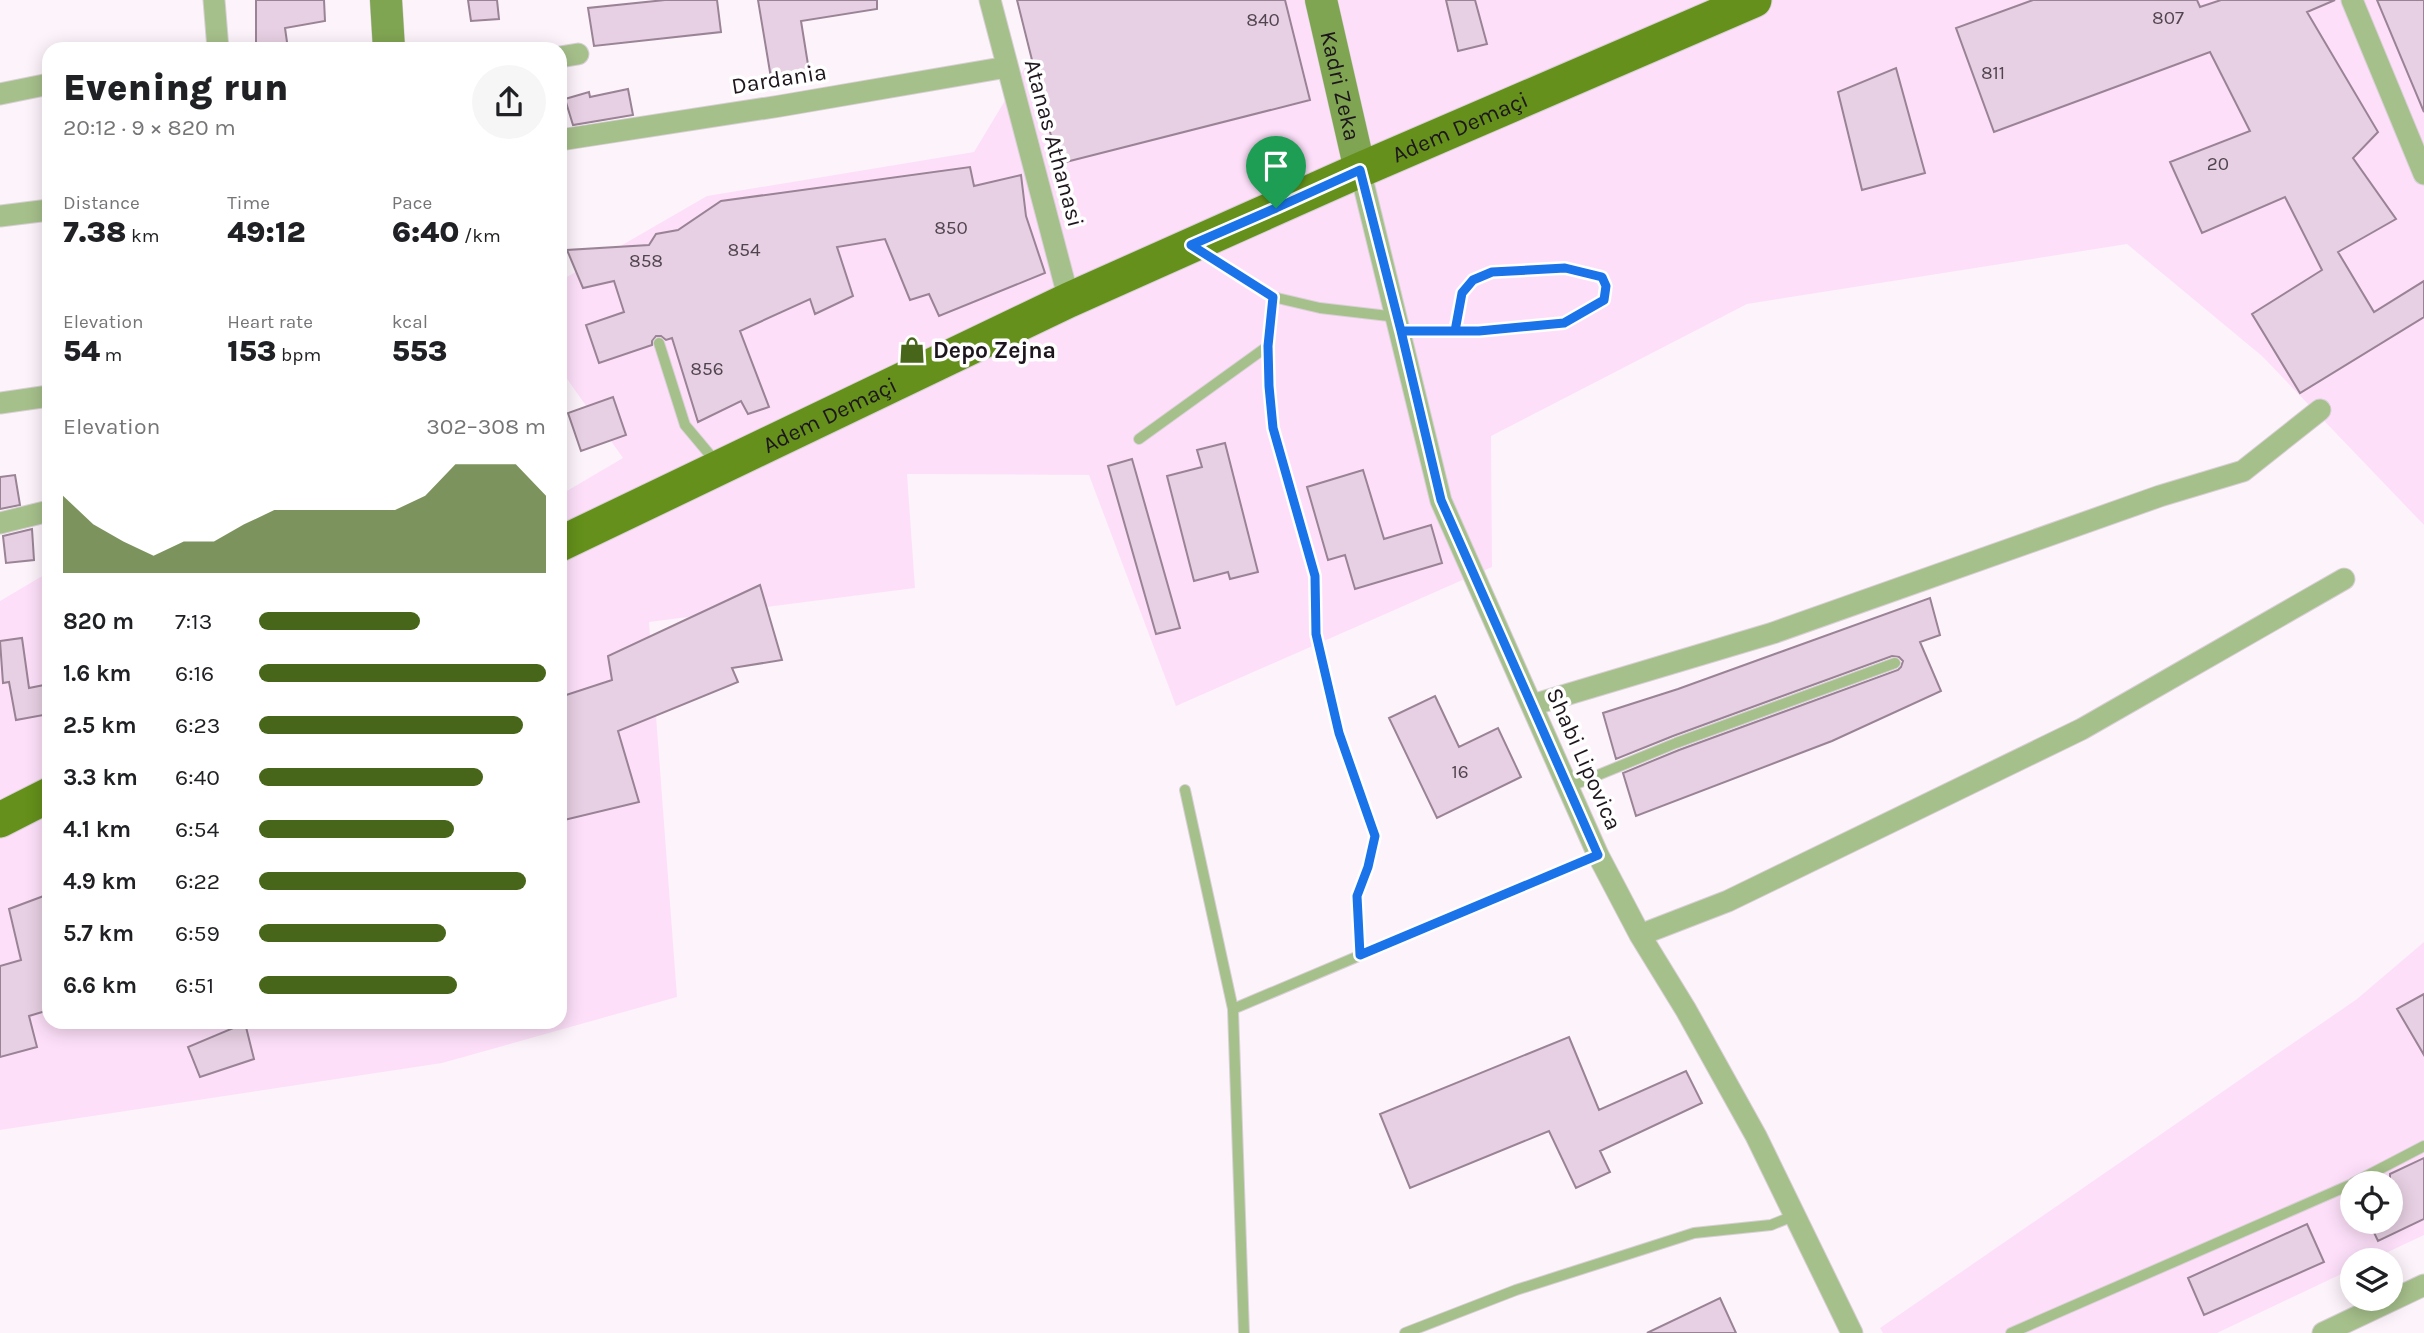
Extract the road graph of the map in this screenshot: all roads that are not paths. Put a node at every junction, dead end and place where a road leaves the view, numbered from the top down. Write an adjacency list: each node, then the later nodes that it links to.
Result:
1 (214, 0): 7 (street)
2 (386, 0): 8 (street)
3 (990, 0): 9 (street, Atanas Athanasi)
4 (1321, 0): 13 (street, Kadri Zeka)
5 (1754, 0): 13 (main road, Adem Demaçi)
6 (2352, 0): 14 (street)
7 (217, 42)
8 (389, 42)
9 (1006, 67): 12 (street, Dardania); 19 (street, Atanas Athanasi)
10 (42, 85): 11 (street)
11 (0, 94)
12 (567, 139)
13 (1360, 170): 17 (main road, Adem Demaçi); 20 (street, Shabi Lipovica)
14 (2424, 174)
15 (42, 211): 16 (street)
16 (0, 216)
17 (1191, 245): 18 (lane); 19 (main road, Adem Demaçi)
18 (1273, 297): 20 (lane); 23 (lane)
19 (1069, 300): 28 (main road, Adem Demaçi)
20 (1399, 324): 21 (lane); 34 (street, Shabi Lipovica)
21 (1455, 331): 21 (lane)
22 (659, 343): 28 (lane)
23 (1268, 346): 27 (lane); 41 (lane)
24 (42, 397): 25 (street)
25 (0, 403)
26 (2320, 410): 34 (street)
27 (1139, 439)
28 (720, 467): 31 (main road, Adem Demaçi)
29 (42, 513): 30 (street)
30 (0, 523)
31 (567, 541)
32 (2344, 579): 40 (street)
33 (1895, 663): 35 (lane)
34 (1532, 705): 35 (street, Shabi Lipovica)
35 (1569, 787): 39 (street, Shabi Lipovica)
36 (1185, 790): 42 (lane)
37 (42, 799): 38 (main road)
38 (0, 820)
39 (1598, 855): 40 (street, Shabi Lipovica); 41 (lane)
40 (1640, 935): 46 (street, Shabi Lipovica)
41 (1360, 955): 42 (lane)
42 (1233, 1009): 48 (lane)
43 (2424, 1146): 44 (lane)
44 (2376, 1171)
45 (2340, 1189): 51 (lane)
46 (1796, 1215): 49 (lane); 50 (street, Shabi Lipovica)
47 (2424, 1285): 52 (street)
48 (1244, 1333)
49 (1405, 1333)
50 (1852, 1333)
51 (2011, 1333)
52 (2323, 1333)

